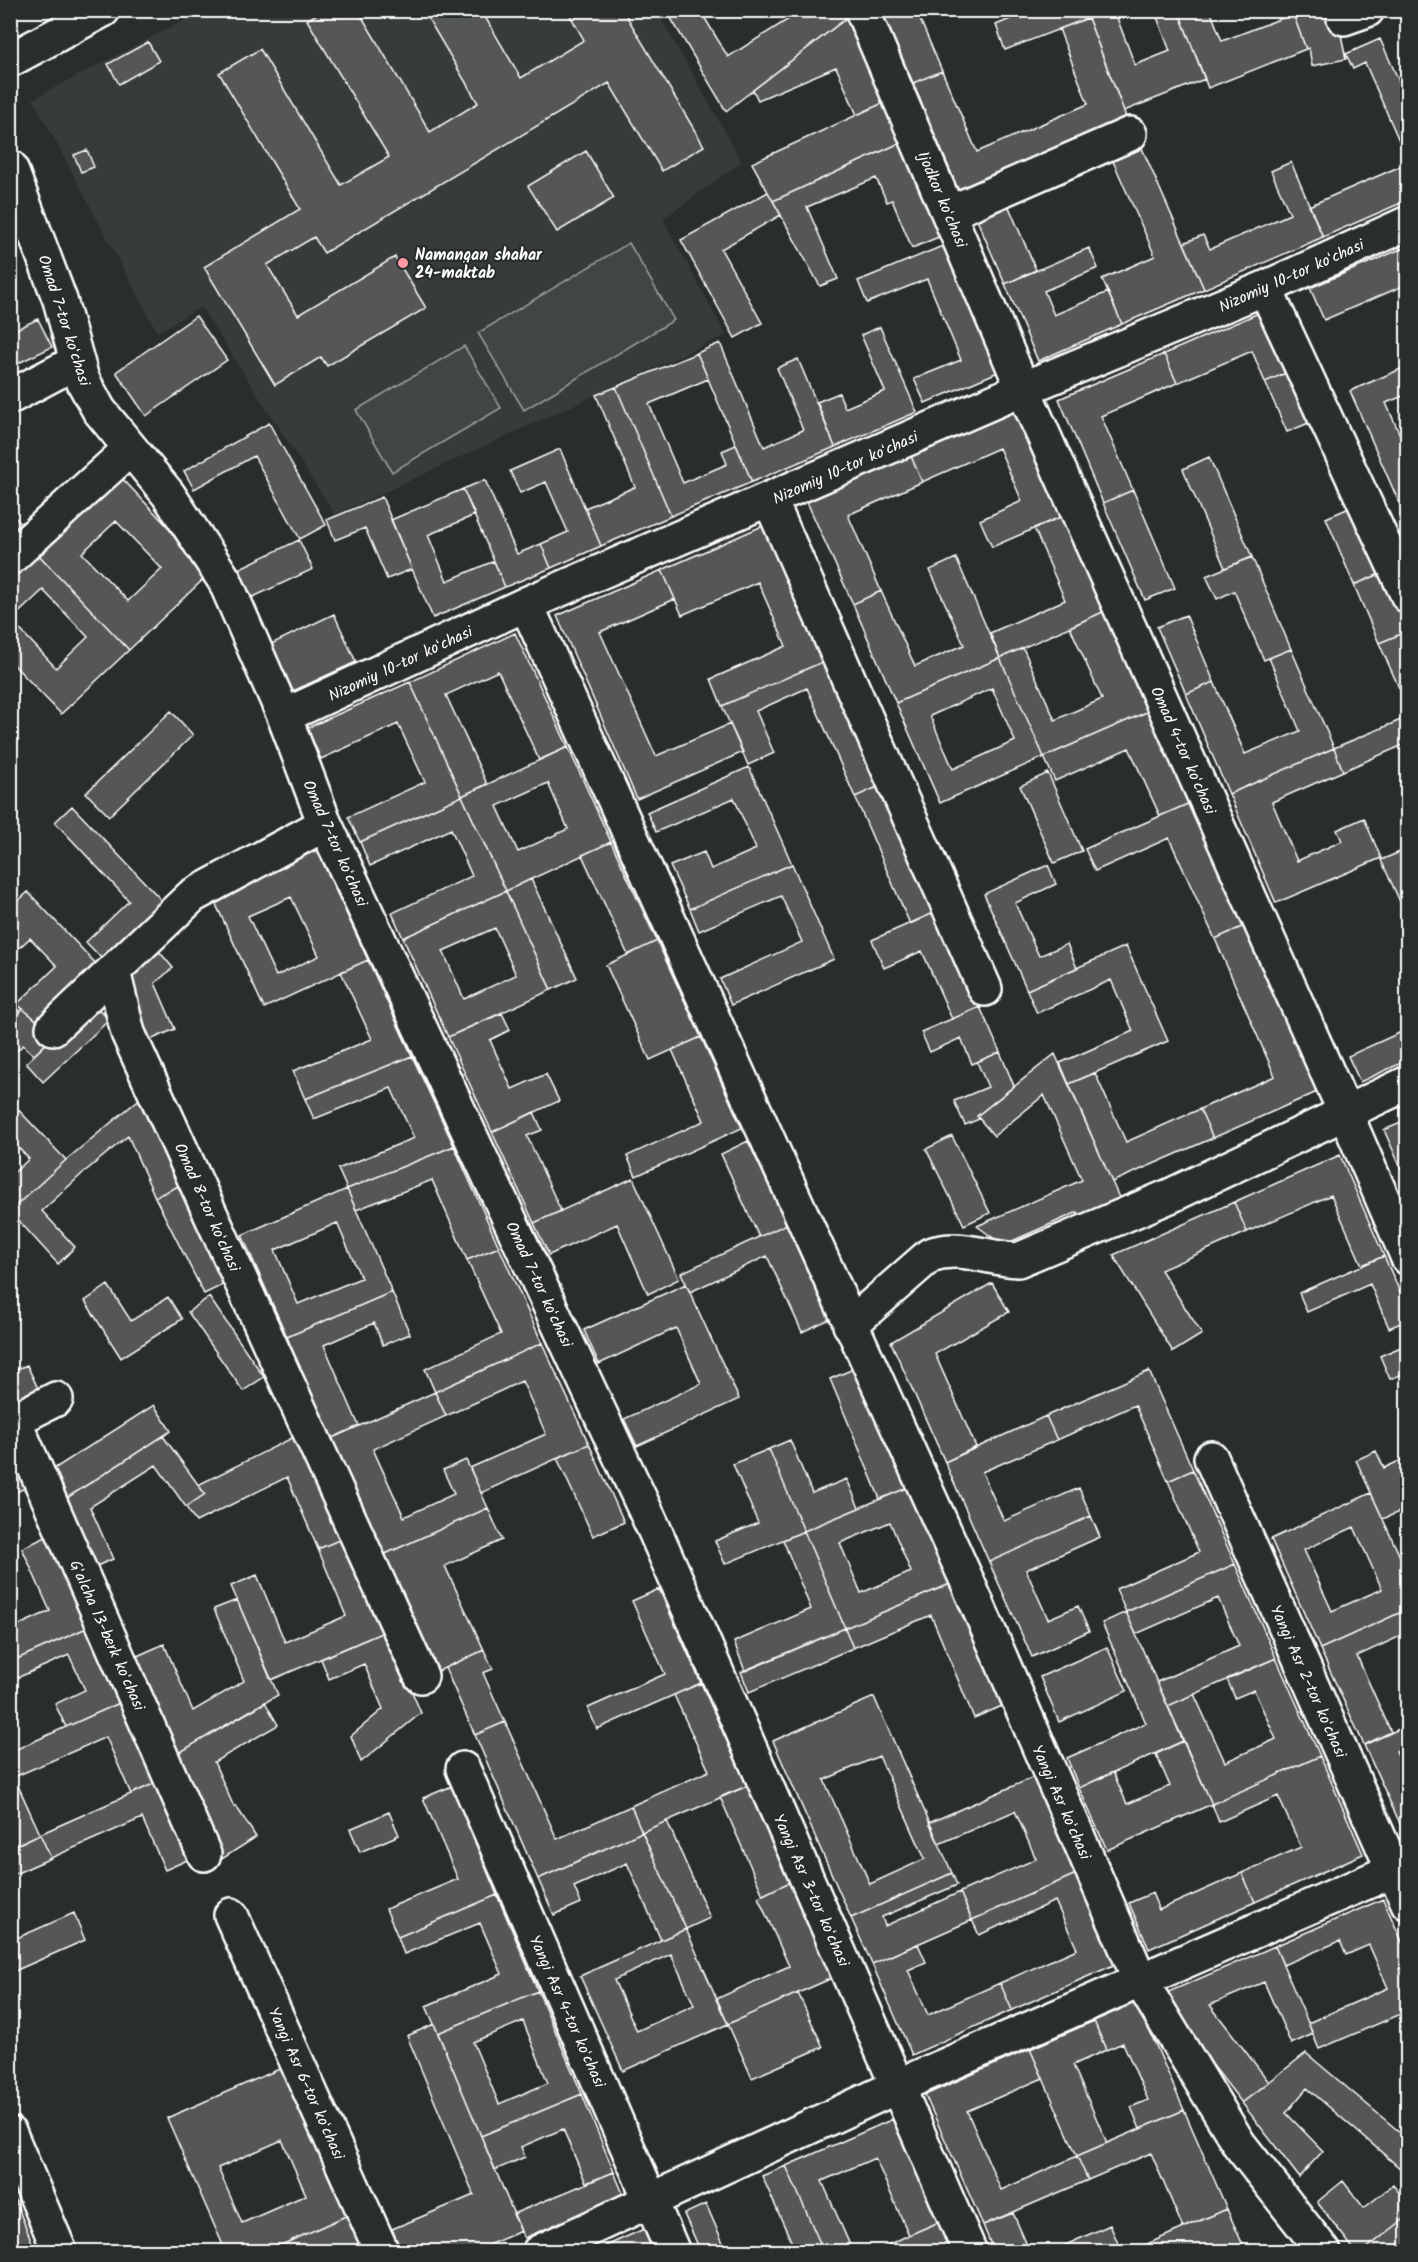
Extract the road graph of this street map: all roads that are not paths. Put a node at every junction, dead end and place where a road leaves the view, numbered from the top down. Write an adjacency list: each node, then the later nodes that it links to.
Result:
1 (103, 10): 3 (street)
2 (862, 10): 6 (street, Ijodkor koʻchasi)
3 (10, 60)
4 (1130, 134): 6 (street)
5 (10, 167): 9 (street, Omad 7-tor koʻchasi)
6 (949, 213): 10 (street, Ijodkor koʻchasi)
7 (1407, 223): 8 (street, Nizomiy 10-tor koʻchasi)
8 (1265, 288): 10 (street, Nizomiy 10-tor koʻchasi); 15 (street)
9 (75, 362): 11 (street); 12 (street, Omad 7-tor koʻchasi)
10 (1023, 389): 13 (street, Nizomiy 10-tor koʻchasi); 23 (street, Omad 4-tor koʻchasi)
11 (10, 397)
12 (130, 449): 14 (street); 17 (street, Omad 7-tor koʻchasi)
13 (770, 500): 16 (street, Nizomiy 10-tor koʻchasi); 20 (street)
14 (10, 558)
15 (1407, 596)
16 (526, 604): 17 (street, Nizomiy 10-tor koʻchasi); 25 (street, Yangi Asr koʻchasi)
17 (284, 716): 18 (street, Omad 7-tor koʻchasi)
18 (325, 824): 19 (street); 29 (street, Omad 7-tor koʻchasi)
19 (113, 971): 21 (street); 30 (street, Omad 8-tor koʻchasi)
20 (985, 989)
21 (53, 1028)
22 (1407, 1083): 23 (street)
23 (1345, 1112): 24 (street, Omad 4-tor koʻchasi); 25 (street)
24 (1407, 1258)
25 (850, 1325): 36 (street, Yangi Asr koʻchasi)
26 (56, 1399): 27 (street)
27 (12, 1421): 32 (street, Gʻalcha 13-berk koʻchasi)
28 (1211, 1458): 33 (street, Yangi Asr 2-tor koʻchasi)
29 (654, 1529): 37 (street, Yangi Asr 3-tor koʻchasi)
30 (421, 1676)
31 (463, 1769): 39 (street, Yangi Asr 4-tor koʻchasi)
32 (204, 1854)
33 (1400, 1867): 34 (street, Yangi Asr 2-tor koʻchasi); 36 (street)
34 (1407, 1904)
35 (231, 1915): 42 (street, Yangi Asr 6-tor koʻchasi)
36 (1140, 1980): 37 (street); 40 (street, Yangi Asr koʻchasi)
37 (898, 2086): 39 (street); 45 (street, Yangi Asr 3-tor koʻchasi)
38 (10, 2134): 41 (street)
39 (651, 2201): 43 (street); 44 (street, Yangi Asr 4-tor koʻchasi)
40 (1320, 2249)
41 (60, 2252)
42 (382, 2252)
43 (539, 2252)
44 (673, 2252)
45 (970, 2252)

